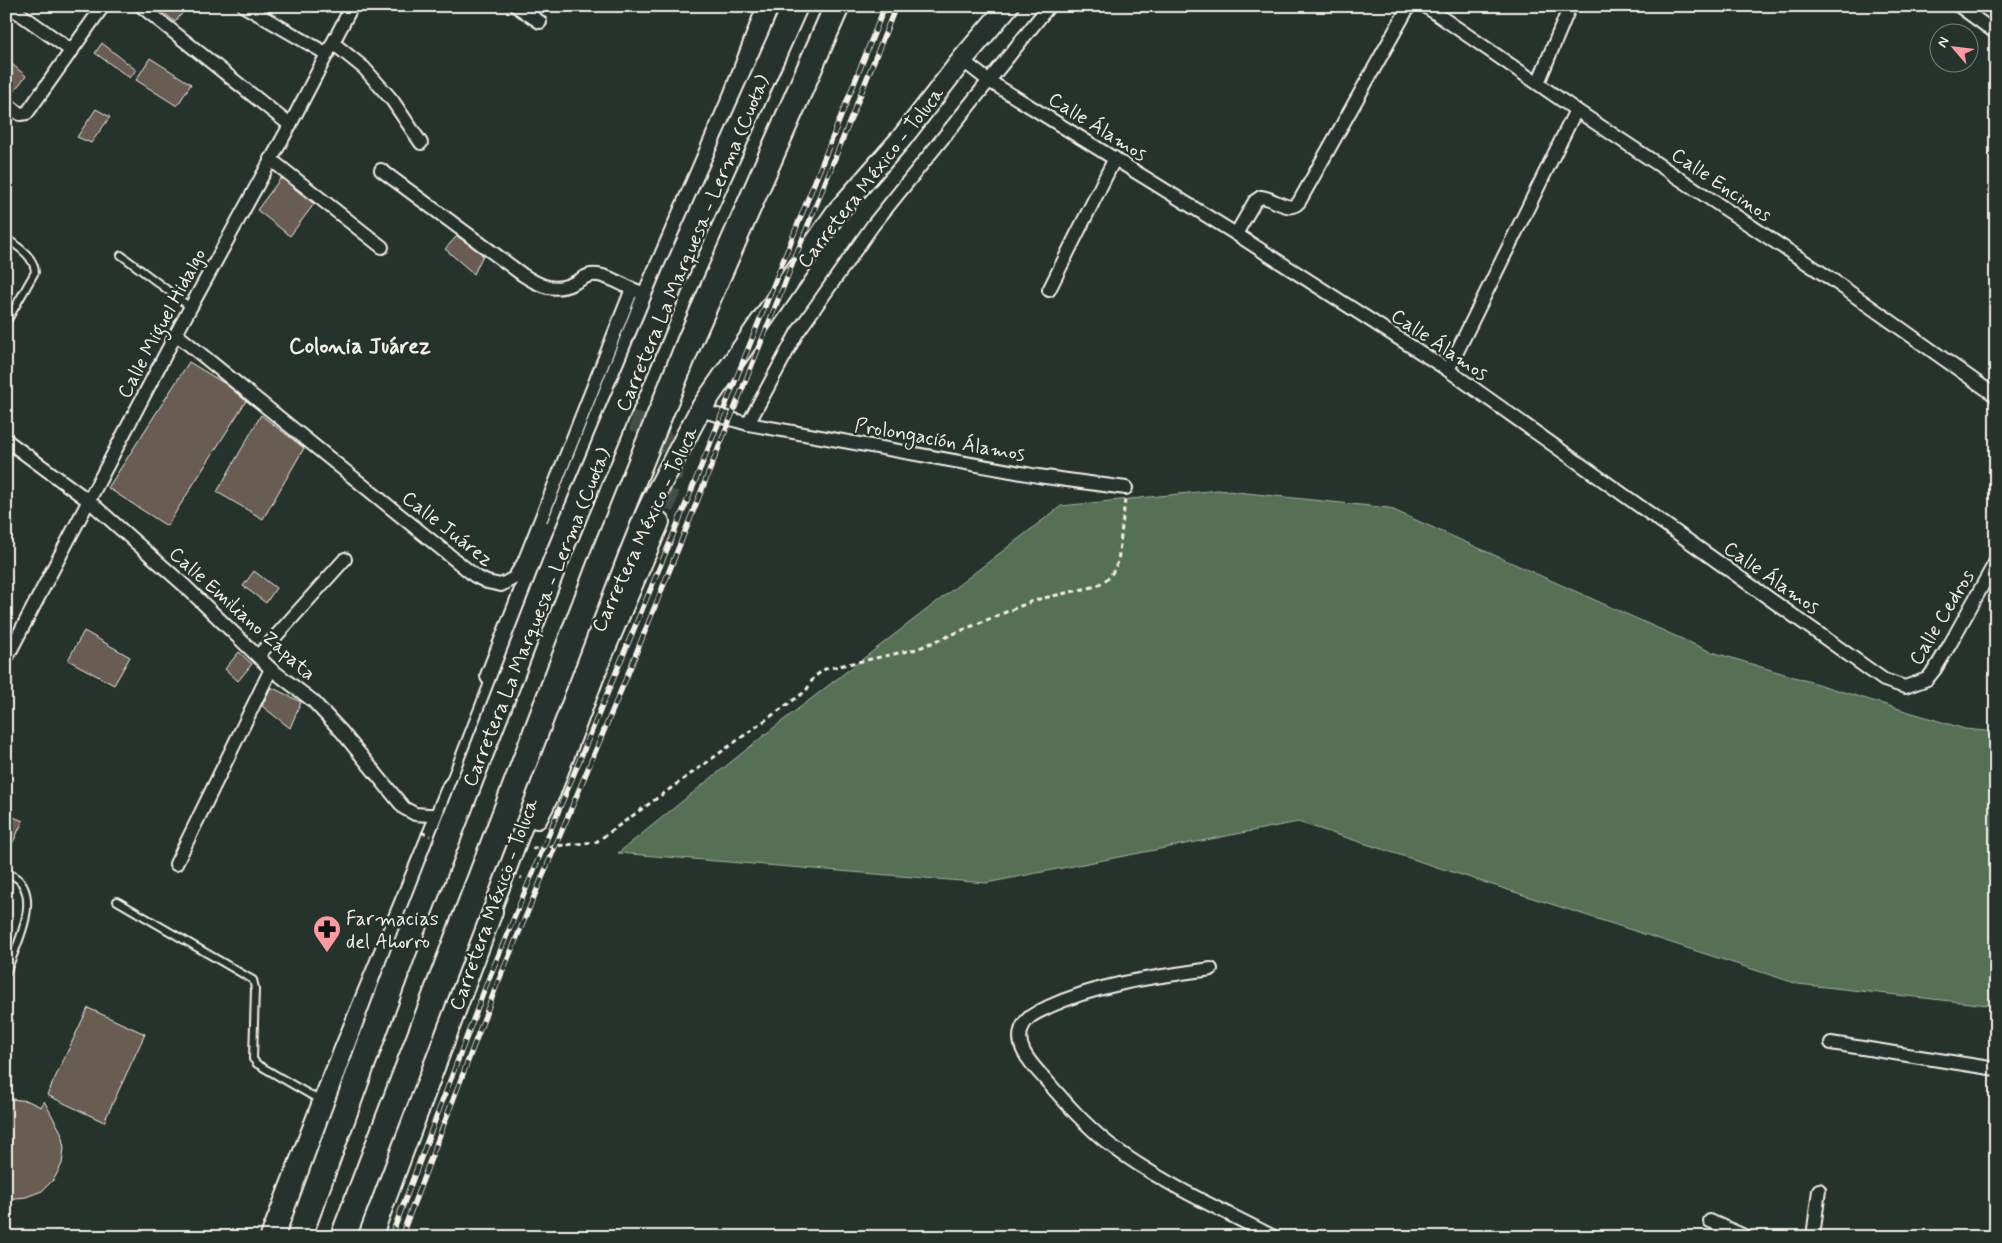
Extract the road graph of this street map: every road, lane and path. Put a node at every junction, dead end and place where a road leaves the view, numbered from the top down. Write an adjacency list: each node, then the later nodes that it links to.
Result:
1 (9, 6): 19 (street)
2 (103, 6): 19 (street)
3 (141, 6): 25 (street)
4 (244, 6): 18 (street)
5 (352, 6): 18 (street, Calle Miguel Hidalgo)
6 (516, 6): 16 (street)
7 (768, 6): 35 (main road)
8 (795, 6): 71 (highway, Carretera La Marquesa - Lerma (Cuota), bridge)
9 (837, 6): 72 (highway, Carretera La Marquesa - Lerma (Cuota), bridge)
10 (1008, 6): 20 (main road, Carretera México - Toluca)
11 (1049, 6): 21 (street)
12 (1409, 6): 30 (street)
13 (1426, 6): 22 (street, Calle Encinos)
14 (1570, 6): 22 (street)
15 (1959, 6): 17 (street)
16 (540, 22)
17 (1996, 33)
18 (330, 48): 25 (street, Calle Miguel Hidalgo); 26 (street)
19 (72, 51): 23 (street)
20 (962, 60): 21 (street, Calle Álamos); 41 (main road, Carretera México - Toluca)
21 (989, 81): 27 (street, Calle Álamos); 42 (street)
22 (1538, 83): 24 (street, Calle Encinos)
23 (6, 103)
24 (1576, 110): 39 (street); 40 (street, Calle Encinos)
25 (290, 125): 28 (street, Calle Miguel Hidalgo)
26 (421, 143)
27 (1115, 158): 30 (street, Calle Álamos); 34 (street)
28 (270, 159): 32 (street); 36 (street, Calle Miguel Hidalgo)
29 (381, 170): 35 (street)
30 (1236, 234): 39 (street, Calle Álamos)
31 (6, 238): 37 (lane)
32 (382, 247)
33 (121, 255): 36 (lane)
34 (1049, 290)
35 (640, 292): 38 (street, Calle Juárez); 54 (main road)
36 (190, 307): 38 (street, Calle Miguel Hidalgo)
37 (6, 323)
38 (176, 334): 46 (street, Calle Miguel Hidalgo)
39 (1448, 370): 53 (street, Calle Álamos)
40 (1996, 396)
41 (700, 410): 42 (street, Prolongación Álamos); 62 (main road, Carretera México - Toluca)
42 (748, 424): 45 (street, Prolongación Álamos)
43 (7, 442): 46 (street, Calle Emiliano Zapata)
44 (570, 478): 54 (main road)
45 (1126, 488): 56 (path)
46 (89, 501): 50 (street, Calle Emiliano Zapata); 51 (street, Calle Miguel Hidalgo)
47 (659, 522): 62 (main road)
48 (345, 559): 50 (street)
49 (1996, 561): 53 (street, Calle Cedros)
50 (258, 656): 52 (street, Calle Emiliano Zapata)
51 (6, 659)
52 (271, 668): 55 (street, Calle Emiliano Zapata); 57 (street)
53 (1884, 680)
54 (454, 789): 55 (highway)
55 (443, 816): 67 (highway)
56 (531, 855)
57 (176, 864)
58 (525, 870): 60 (path)
59 (6, 872): 64 (lane)
60 (522, 878)
61 (116, 901): 67 (lane)
62 (490, 911): 73 (highway, Carretera México - Toluca)
63 (1210, 969): 74 (street)
64 (6, 973)
65 (1831, 1042): 66 (street)
66 (1996, 1069)
67 (325, 1103): 70 (highway)
68 (1819, 1190): 76 (street)
69 (1710, 1220): 75 (street)
70 (274, 1237)
71 (299, 1237)
72 (343, 1237)
73 (369, 1237)
74 (1274, 1237)
75 (1747, 1237)
76 (1813, 1237)

